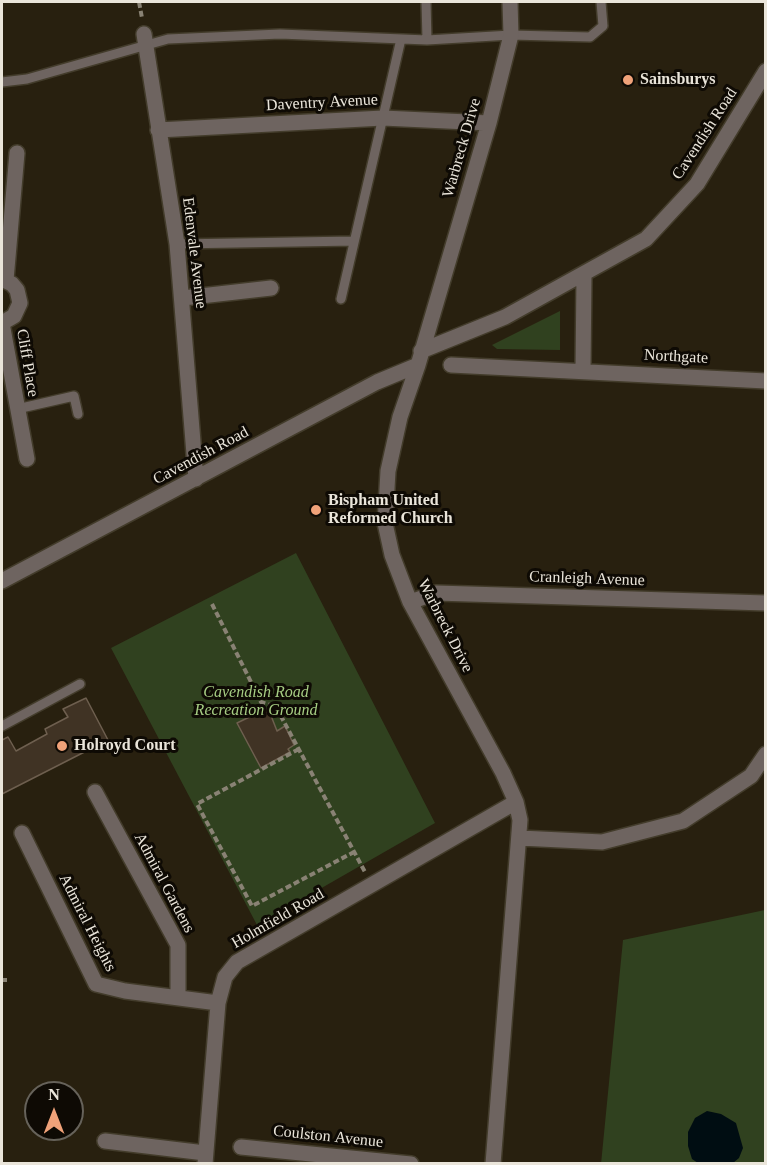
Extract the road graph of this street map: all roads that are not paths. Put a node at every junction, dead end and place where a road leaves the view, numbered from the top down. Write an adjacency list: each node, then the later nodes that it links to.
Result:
1 (426, 2): 7 (lane)
2 (510, 2): 4 (street, Warbreck Drive)
3 (601, 2): 4 (lane)
4 (511, 35): 7 (lane); 11 (street, Warbreck Drive)
5 (145, 39): 6 (lane); 9 (lane); 12 (street, Edenvale Avenue)
6 (401, 39): 7 (lane); 10 (lane)
7 (427, 40)
8 (765, 71): 17 (street, Cavendish Road)
9 (2, 82)
10 (383, 118): 11 (street, Daventry Avenue); 12 (street, Daventry Avenue); 15 (lane)
11 (489, 123): 23 (street, Warbreck Drive)
12 (158, 130): 16 (street, Edenvale Avenue)
13 (17, 153): 14 (street, Cliff Place)
14 (8, 182): 18 (street, Cliff Place)
15 (354, 241): 16 (lane); 21 (lane)
16 (177, 244): 20 (street, Edenvale Avenue)
17 (584, 276): 23 (street, Cavendish Road); 25 (street)
18 (4, 280): 22 (street, Cliff Place)
19 (271, 288): 20 (street)
20 (183, 298): 30 (street, Edenvale Avenue)
21 (340, 299)
22 (2, 323): 27 (street, Cliff Place)
23 (419, 358): 30 (street, Cavendish Road); 32 (street, Warbreck Drive)
24 (451, 365): 25 (street, Northgate)
25 (583, 370): 26 (street, Northgate)
26 (765, 381)
27 (17, 409): 28 (lane); 29 (street, Cliff Place)
28 (78, 414)
29 (27, 459)
30 (196, 479): 31 (street, Cavendish Road)
31 (2, 581)
32 (410, 602): 33 (street, Cranleigh Avenue); 38 (street, Warbreck Drive)
33 (765, 603)
34 (80, 684): 35 (lane)
35 (2, 726)
36 (765, 754): 40 (street)
37 (95, 792): 41 (street, Admiral Gardens)
38 (516, 802): 40 (street, Warbreck Drive); 42 (street, Holmfield Road)
39 (22, 833): 41 (street, Admiral Heights)
40 (520, 838): 47 (street, Warbreck Drive)
41 (178, 996): 42 (street, Admiral Heights)
42 (218, 1003): 45 (street, Holmfield Road)
43 (105, 1141): 45 (street)
44 (240, 1147): 46 (street, Coulston Avenue)
45 (205, 1158)
46 (411, 1164)
47 (493, 1164)

